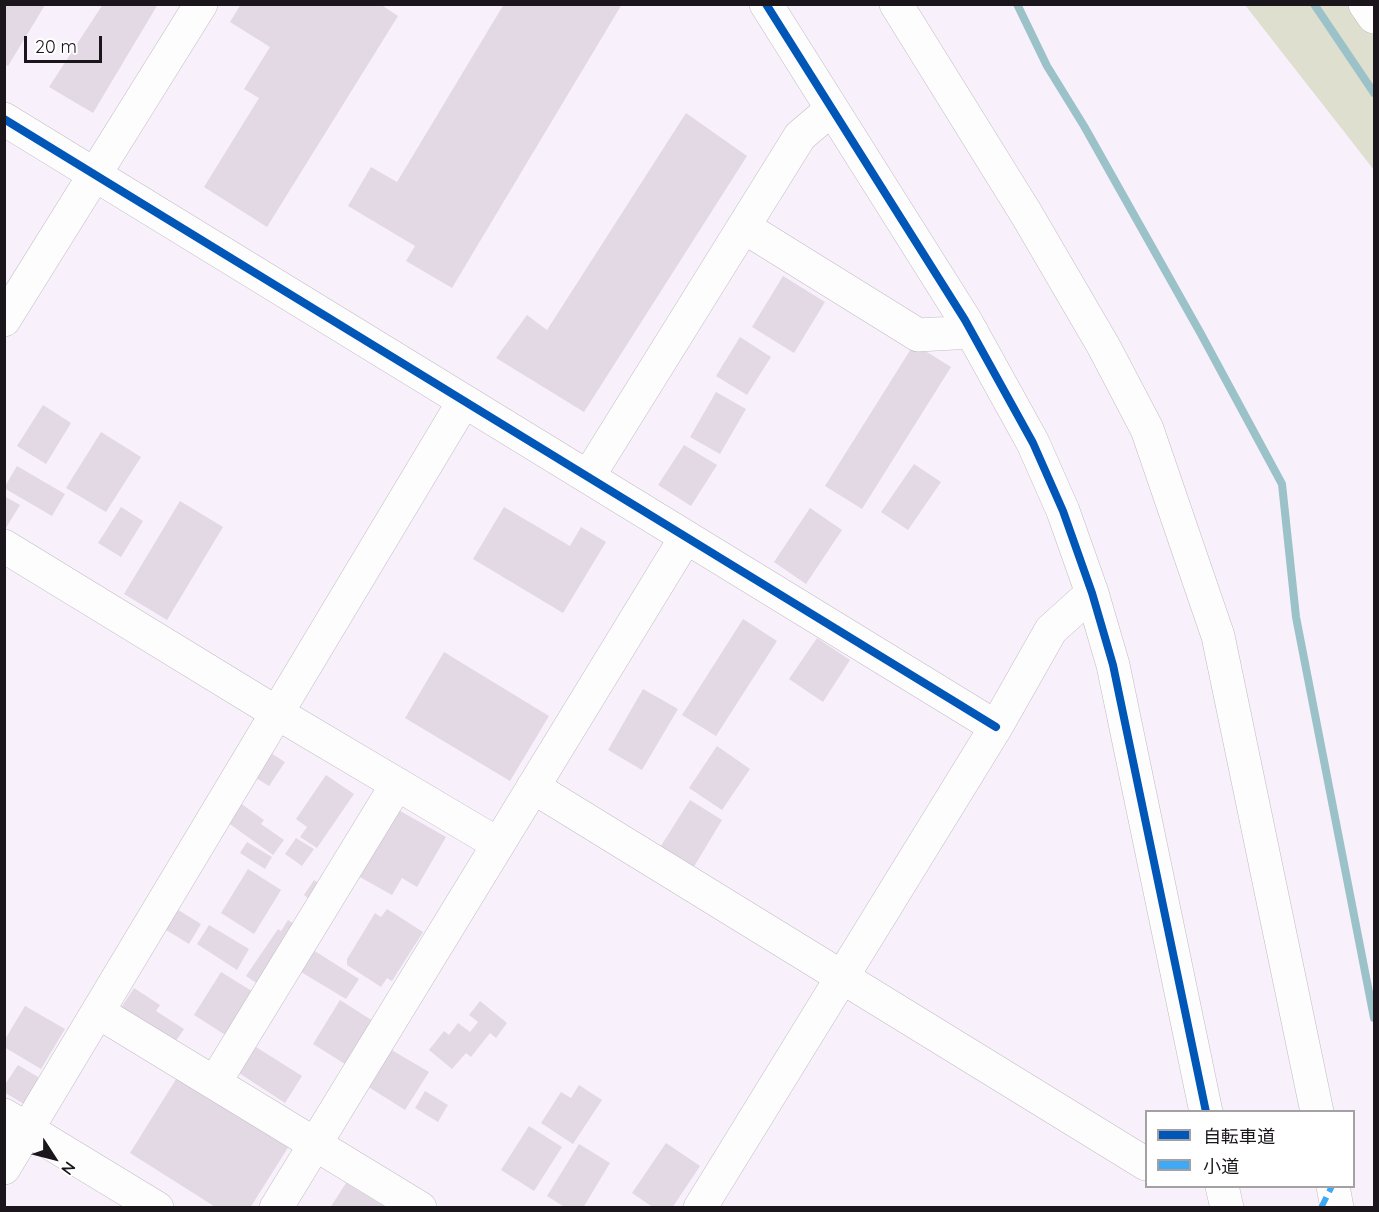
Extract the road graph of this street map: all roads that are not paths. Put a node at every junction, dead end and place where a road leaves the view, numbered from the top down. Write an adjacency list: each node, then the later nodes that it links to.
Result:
1 (201, 4): 8 (street)
2 (765, 4): 6 (street)
3 (896, 4): 26 (street)
4 (1365, 4): 5 (street)
5 (1374, 17)
6 (832, 109): 9 (street); 11 (street)
7 (4, 119): 8 (street)
8 (96, 176): 10 (street); 12 (street)
9 (744, 227): 11 (street); 13 (street)
10 (4, 320)
11 (972, 332): 16 (street)
12 (464, 401): 13 (street); 17 (street)
13 (588, 477): 14 (street)
14 (686, 537): 18 (street); 20 (street)
15 (4, 546): 17 (street)
16 (1092, 593): 18 (street); 25 (street)
17 (277, 713): 19 (street); 23 (street)
18 (996, 727): 22 (street)
19 (398, 784): 21 (street); 24 (street)
20 (533, 788): 21 (street); 22 (street)
21 (498, 844): 28 (street)
22 (841, 978): 29 (street); 33 (street)
23 (98, 1012): 24 (street); 27 (street)
24 (214, 1082): 28 (street)
25 (1206, 1110)
26 (1317, 1110)
27 (16, 1122): 30 (street); 34 (street)
28 (316, 1143): 35 (street); 36 (street)
29 (1145, 1163)
30 (4, 1168)
31 (1222, 1188): 37 (street)
32 (1333, 1188): 38 (street)
33 (705, 1206)
34 (157, 1208)
35 (276, 1208)
36 (420, 1208)
37 (1227, 1208)
38 (1337, 1208)

